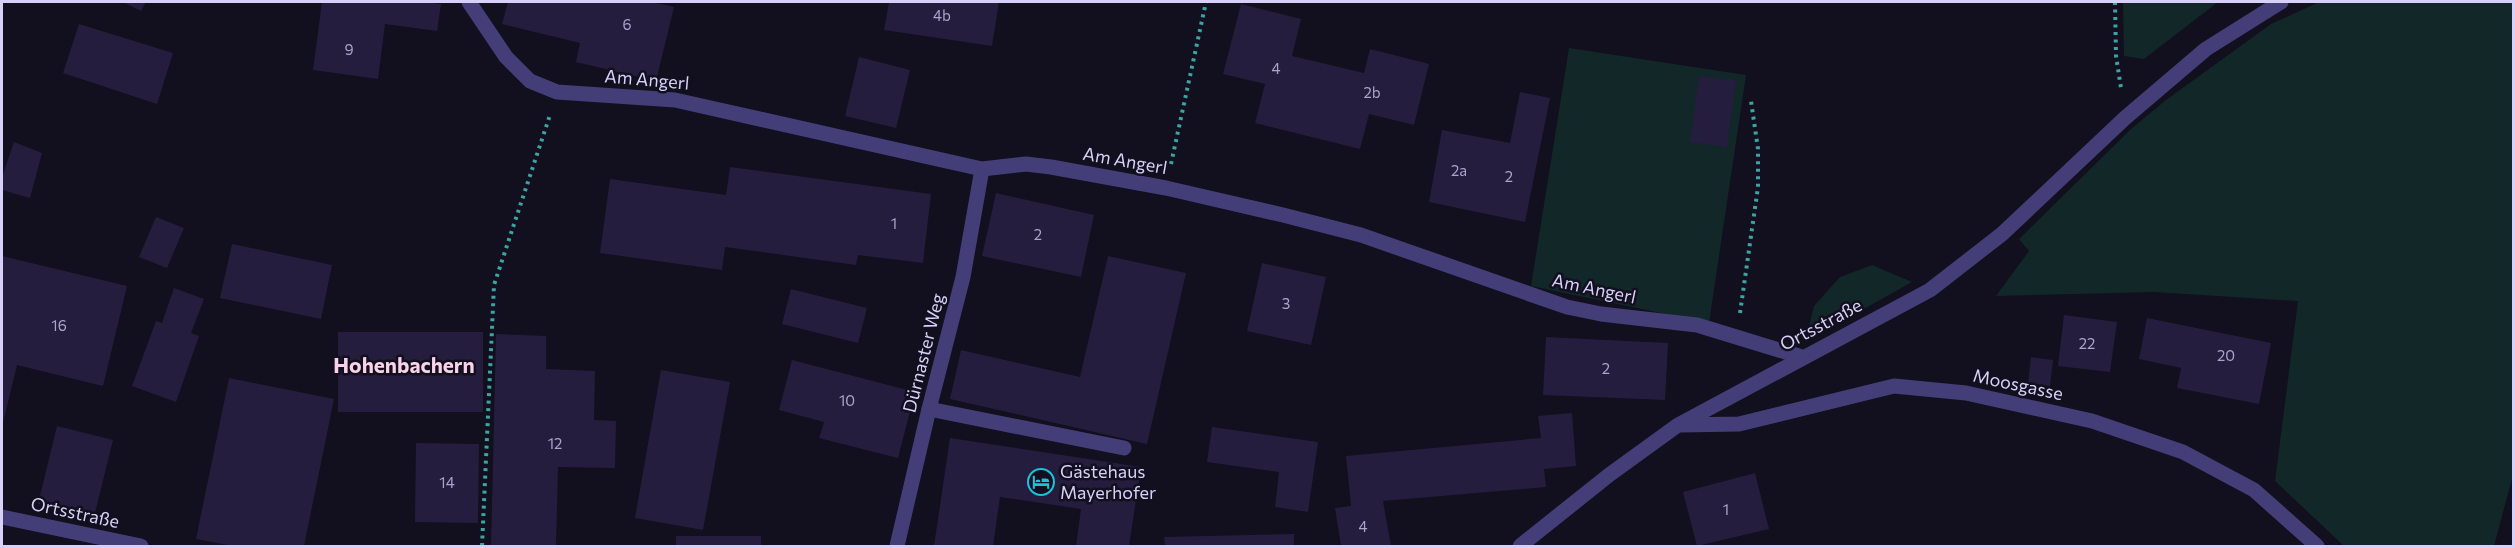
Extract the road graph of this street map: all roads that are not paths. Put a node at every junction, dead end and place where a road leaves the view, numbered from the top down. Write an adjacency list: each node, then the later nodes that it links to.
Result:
1 (469, 2): 3 (street, Am Angerl)
2 (2281, 2): 4 (street, Ortsstraße)
3 (982, 169): 4 (street, Am Angerl); 5 (street, Dürnaster Weg)
4 (1802, 357): 6 (street, Ortsstraße)
5 (929, 409): 7 (street); 10 (street, Dürnaster Weg)
6 (1678, 425): 11 (street, Ortsstraße); 12 (street, Moosgasse)
7 (1124, 448)
8 (2, 517): 9 (street, Ortsstraße)
9 (141, 546)
10 (897, 546)
11 (1520, 546)
12 (2317, 546)

